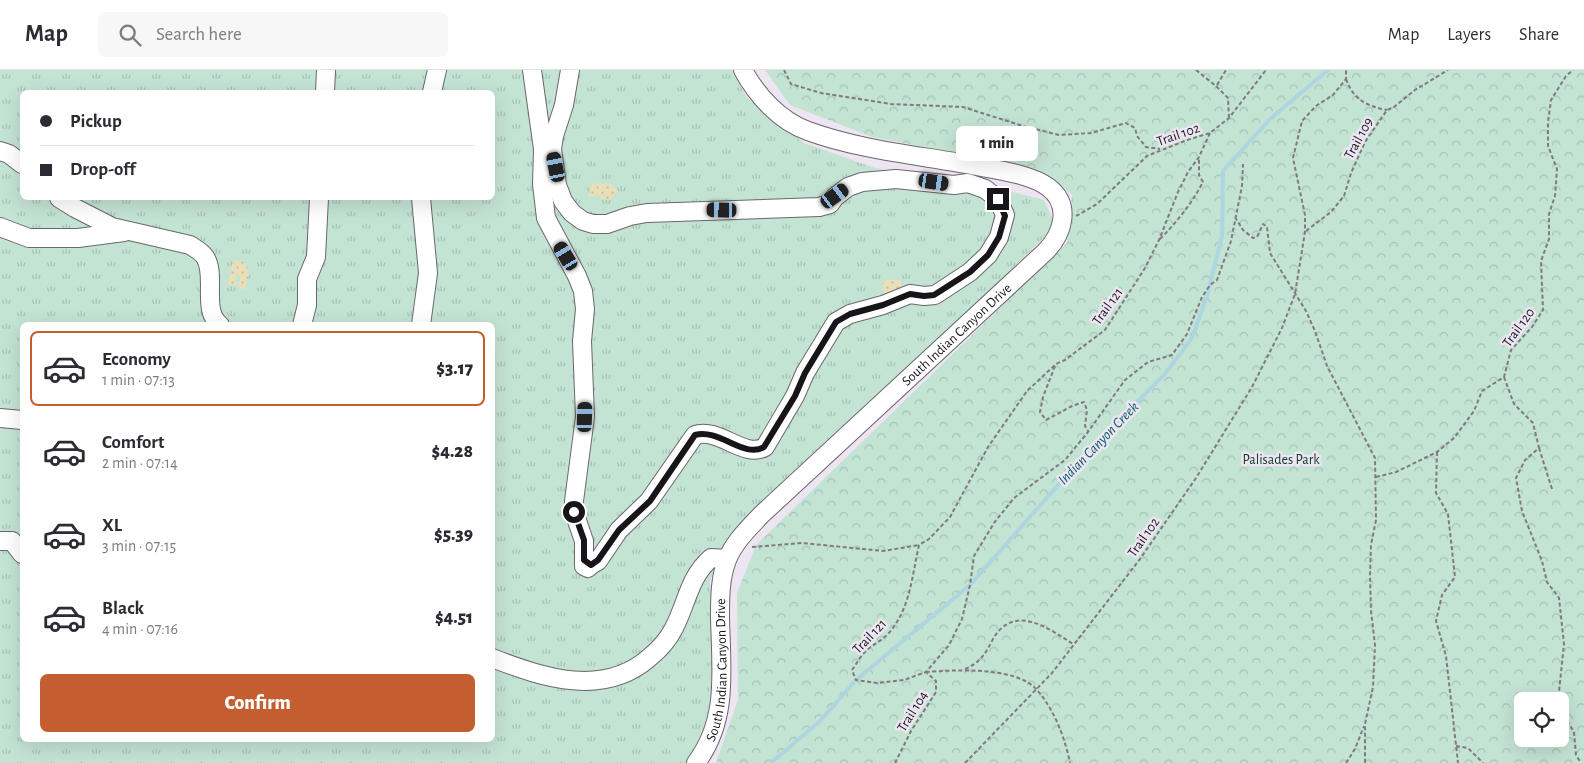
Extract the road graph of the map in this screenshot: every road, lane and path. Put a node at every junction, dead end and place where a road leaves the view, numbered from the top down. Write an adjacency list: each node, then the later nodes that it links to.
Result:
1 (326, 70): 15 (street)
2 (438, 70): 16 (street)
3 (532, 70): 4 (street)
4 (570, 70)
5 (743, 70): 29 (street)
6 (784, 70): 20 (path)
7 (1196, 70): 14 (path)
8 (1226, 70): 14 (path)
9 (1266, 70): 18 (path, Trail 102)
10 (1346, 70): 13 (path)
11 (1448, 70): 17 (path, Trail 109)
12 (1573, 70): 39 (path, Trail 120)
13 (1346, 79): 17 (path); 32 (path, Trail 102)
14 (1216, 86): 18 (path)
15 (325, 90)
16 (433, 90)
17 (1386, 110): 32 (path, Trail 109)
18 (1229, 118): 19 (path, Trail 102)
19 (1210, 133): 20 (path, Trail 102); 22 (path, Trail 121)
20 (1160, 150): 29 (path, Trail 102)
21 (0, 151): 23 (street)
22 (1199, 157): 33 (path, Trail 121); 33 (path)
23 (20, 162)
24 (1243, 164): 28 (path)
25 (62, 200): 31 (street)
26 (319, 200): 36 (street)
27 (421, 200): 37 (street)
28 (1235, 217): 34 (path); 42 (path)
29 (1063, 223): 50 (street, South Indian Canyon Drive)
30 (0, 227): 31 (street)
31 (130, 231): 35 (street)
32 (1305, 232): 34 (path, Trail 102)
33 (1159, 240): 38 (path, Trail 121)
34 (1295, 294): 45 (path); 51 (path, Trail 102)
35 (216, 322)
36 (303, 322)
37 (421, 322)
38 (1056, 364): 42 (path); 48 (path, Trail 121)
39 (1504, 377): 43 (path); 44 (path)
40 (0, 418): 41 (street)
41 (20, 420)
42 (1088, 432): 54 (path)
43 (1539, 448): 46 (path); 56 (path)
44 (1437, 452): 45 (path); 59 (path)
45 (1376, 476): 57 (path)
46 (1552, 489)
47 (0, 540): 49 (street)
48 (919, 546): 50 (path); 54 (path, Trail 121)
49 (20, 551)
50 (730, 553): 52 (street); 61 (street, South Indian Canyon Drive)
51 (1074, 644): 53 (path); 55 (path, Trail 102)
52 (495, 659)
53 (962, 670): 54 (path); 55 (path)
54 (926, 672): 60 (path, Trail 104)
55 (1037, 689): 62 (path, Trail 102); 63 (path)
56 (1559, 692)
57 (1365, 724): 64 (path); 65 (path)
58 (1569, 724): 68 (path)
59 (1456, 746): 66 (path); 67 (path)
60 (894, 762)
61 (696, 763)
62 (966, 763)
63 (1070, 763)
64 (1346, 763)
65 (1365, 763)
66 (1458, 763)
67 (1483, 763)
68 (1581, 763)

